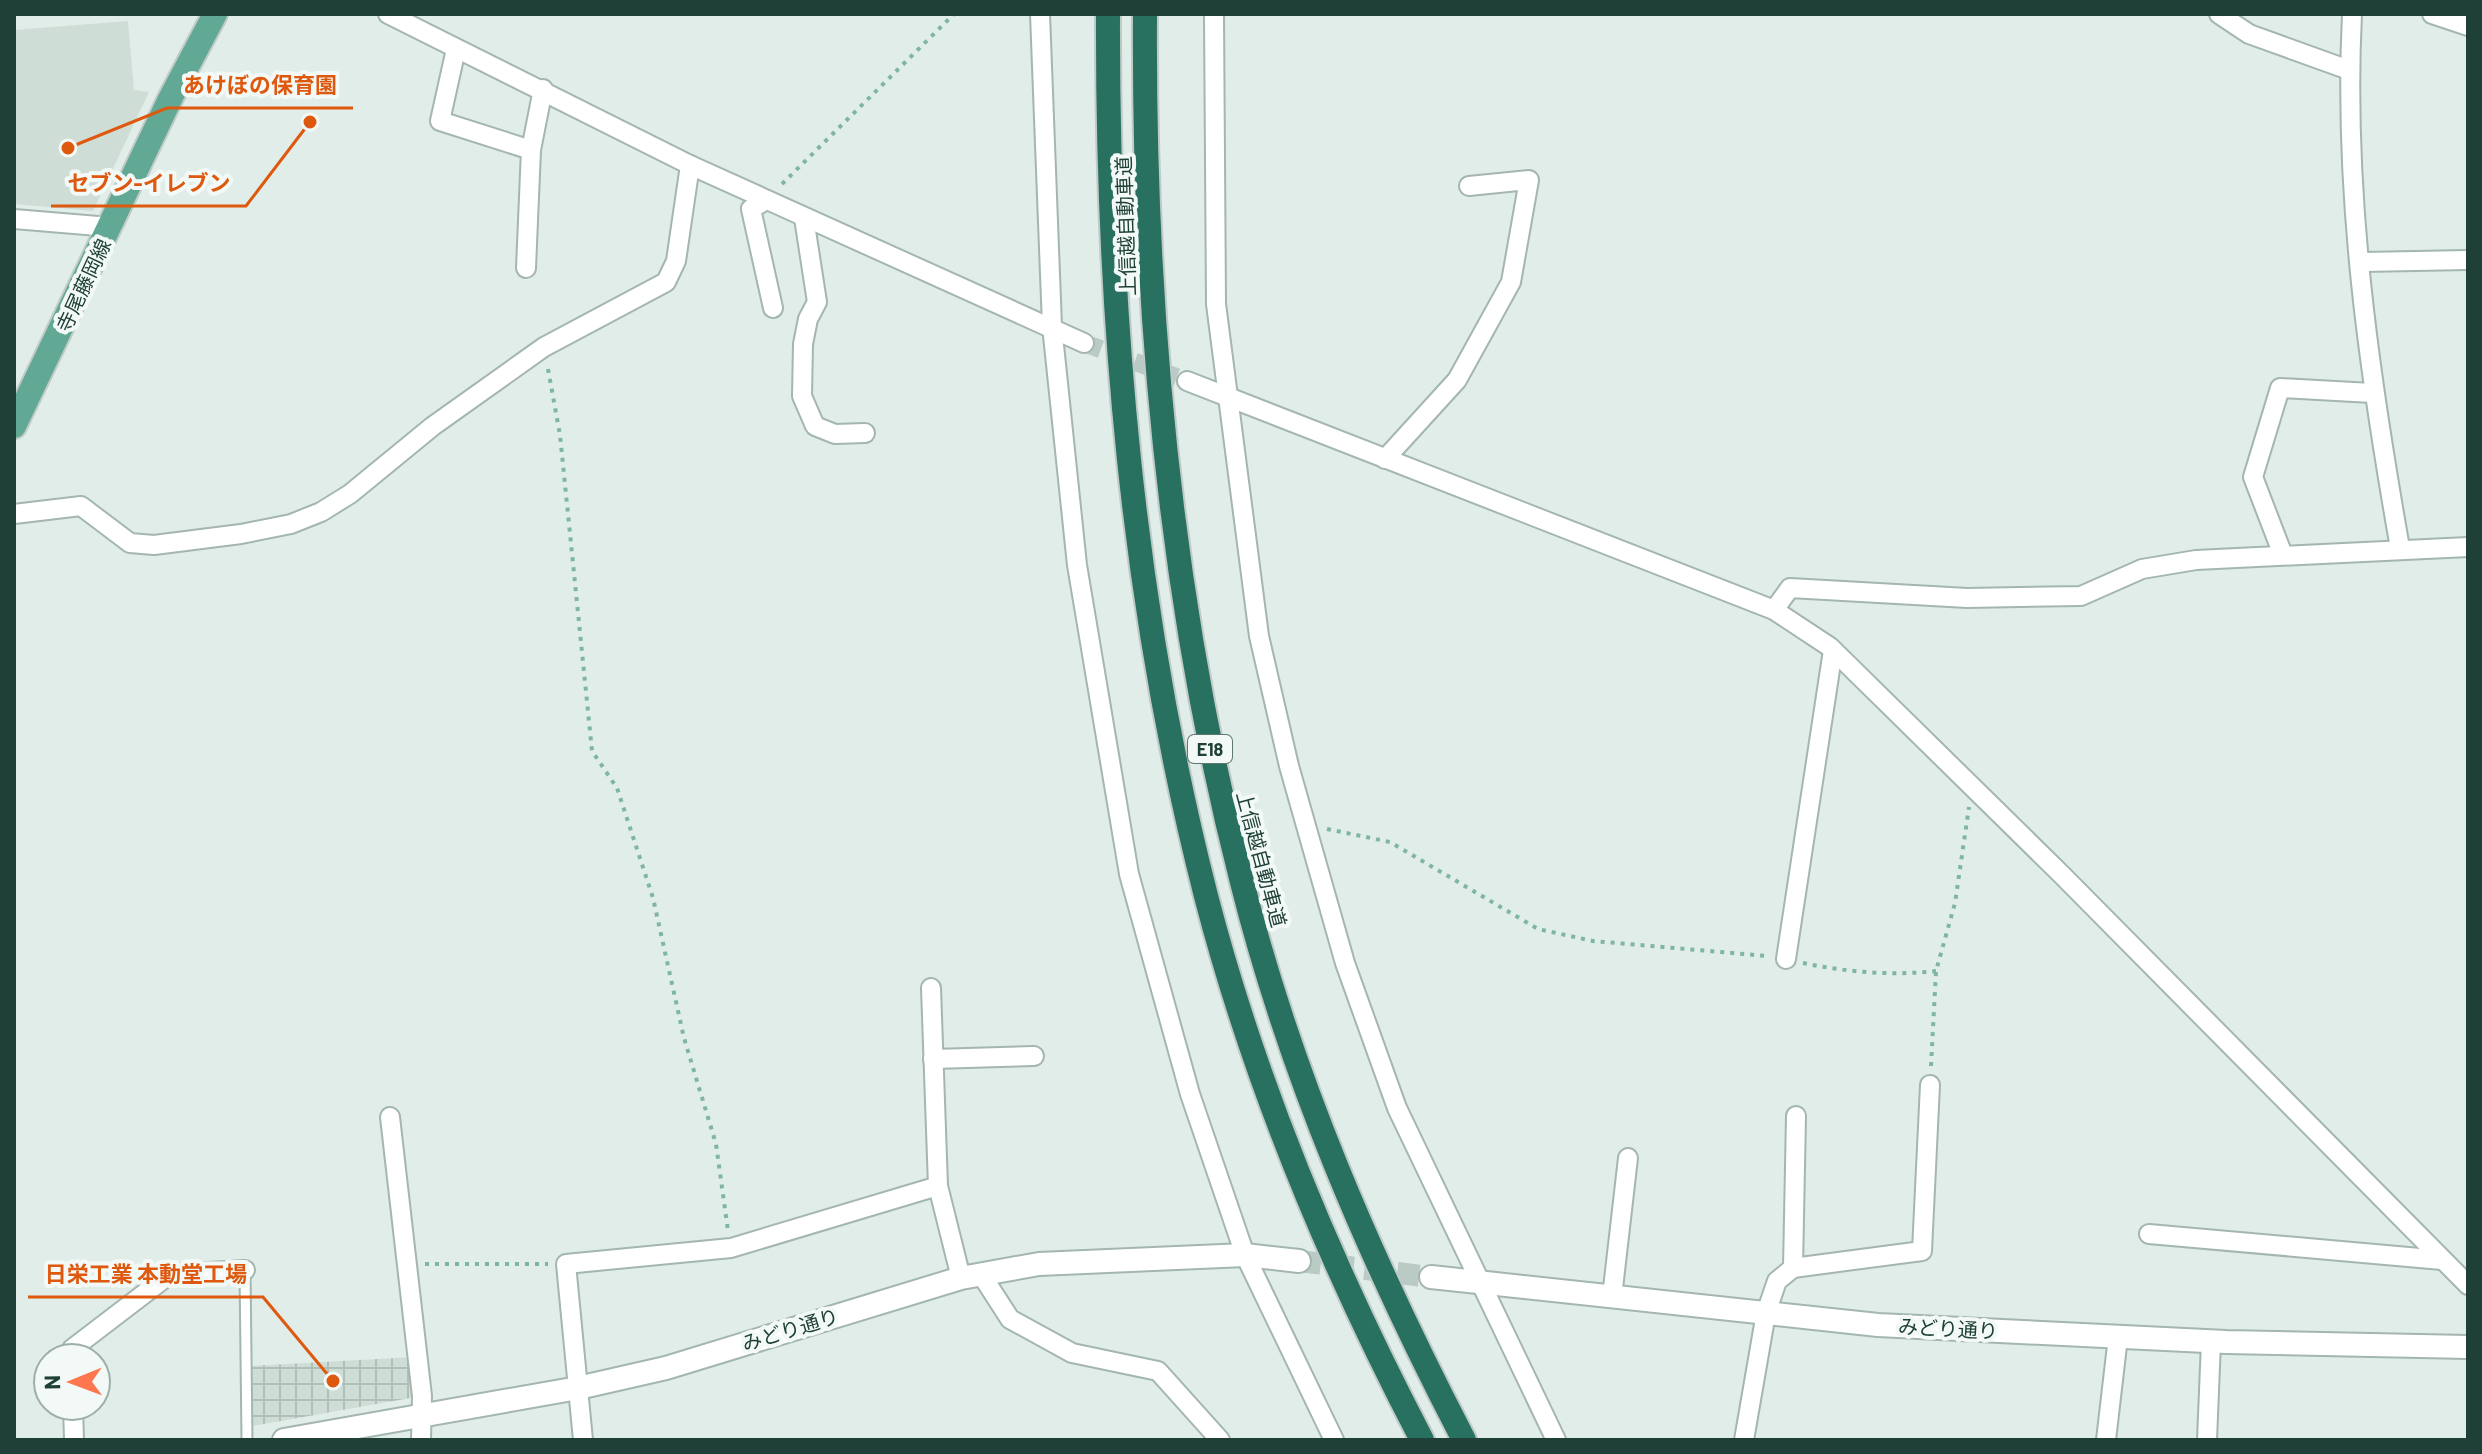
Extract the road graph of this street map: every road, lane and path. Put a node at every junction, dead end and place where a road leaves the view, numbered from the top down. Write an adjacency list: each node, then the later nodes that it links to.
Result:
1 (215, 14): 21 (main road, 寺尾藤岡線)
2 (388, 14): 12 (street)
3 (954, 14): 18 (path)
4 (1040, 14): 26 (street)
5 (1108, 14): 80 (highway, 上信越自動車道 / E18)
6 (1145, 14): 81 (highway, 上信越自動車道 / E18)
7 (1214, 14): 31 (street)
8 (2219, 14): 13 (street)
9 (2352, 14): 13 (street)
10 (2432, 14): 11 (street)
11 (2468, 26)
12 (456, 49): 14 (street); 15 (street)
13 (2349, 70): 23 (street)
14 (543, 89): 15 (street); 16 (street)
15 (531, 150): 24 (street)
16 (690, 165): 18 (street); 28 (street)
17 (1469, 186): 34 (street)
18 (766, 200): 19 (street); 25 (street)
19 (804, 218): 26 (street); 33 (street)
20 (14, 219): 21 (street)
21 (110, 227): 32 (main road, 寺尾藤岡線)
22 (2468, 260): 23 (street)
23 (2362, 262): 30 (street)
24 (526, 268)
25 (773, 308)
26 (1052, 326): 27 (street); 55 (street)
27 (1084, 343)
28 (544, 347): 35 (street); 54 (path)
29 (1187, 381): 31 (street)
30 (2372, 393): 37 (street); 38 (street)
31 (1229, 398): 34 (street); 42 (street)
32 (14, 426)
33 (865, 433)
34 (1385, 459): 39 (street)
35 (14, 514)
36 (2468, 547): 37 (street)
37 (2400, 548): 38 (street)
38 (2283, 555): 39 (street)
39 (1774, 610): 40 (street)
40 (1833, 650): 41 (street); 43 (street)
41 (1976, 790): 44 (path); 56 (street)
42 (1304, 828): 43 (path); 64 (street)
43 (1786, 959): 44 (path)
44 (1936, 971): 48 (path)
45 (931, 988): 47 (street)
46 (1034, 1056): 47 (street)
47 (933, 1059): 52 (street)
48 (1930, 1085): 60 (street)
49 (1796, 1116): 60 (street)
50 (390, 1117): 58 (street)
51 (1628, 1158): 66 (street)
52 (938, 1186): 54 (street); 62 (street)
53 (2149, 1234): 56 (street)
54 (731, 1248): 59 (street)
55 (1245, 1255): 57 (street, みどり通り); 62 (street, みどり通り); 79 (street)
56 (2442, 1260): 65 (street)
57 (1299, 1261)
58 (409, 1263): 59 (path); 73 (street)
59 (566, 1264): 72 (street)
60 (1793, 1268): 67 (street)
61 (245, 1270): 69 (street); 74 (lane)
62 (971, 1276): 72 (street, みどり通り); 78 (street)
63 (1431, 1277): 64 (street, みどり通り)
64 (1479, 1282): 66 (street, みどり通り); 82 (street)
65 (2468, 1285)
66 (1612, 1297): 67 (street, みどり通り)
67 (1766, 1313): 68 (street, みどり通り); 83 (street)
68 (2118, 1337): 70 (street, みどり通り); 84 (street)
69 (81, 1342)
70 (2211, 1342): 71 (street, みどり通り); 85 (street)
71 (2468, 1347)
72 (578, 1388): 73 (street, みどり通り); 77 (street)
73 (421, 1415): 75 (street, みどり通り); 76 (street)
74 (247, 1440)
75 (284, 1440)
76 (421, 1440)
77 (583, 1440)
78 (1220, 1440)
79 (1334, 1440)
80 (1422, 1440)
81 (1464, 1440)
82 (1556, 1440)
83 (1744, 1440)
84 (2106, 1440)
85 (2207, 1440)

